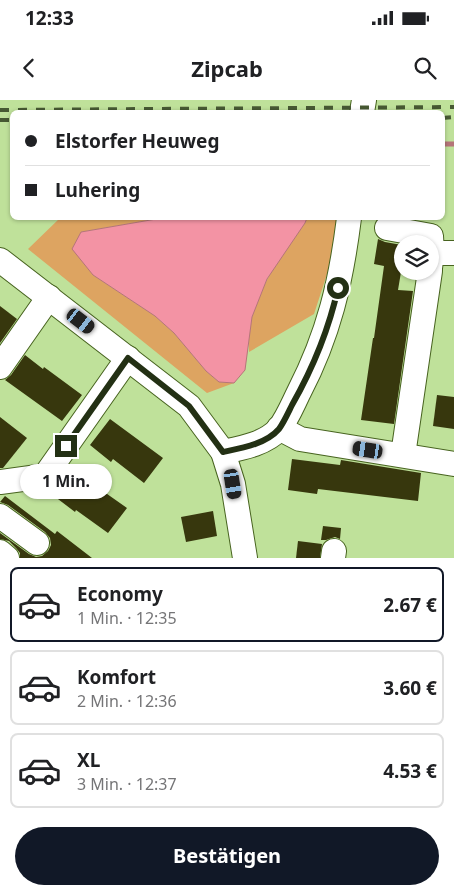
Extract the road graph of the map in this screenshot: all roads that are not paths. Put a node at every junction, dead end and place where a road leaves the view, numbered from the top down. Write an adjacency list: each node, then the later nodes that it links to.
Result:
1 (349, 220): 9 (street)
2 (387, 228): 3 (street)
3 (426, 235)
4 (0, 260): 6 (street)
5 (434, 280): 11 (street)
6 (49, 297): 7 (street); 8 (street)
7 (128, 358): 10 (street); 13 (street)
8 (0, 367)
9 (279, 428): 10 (street); 11 (street)
10 (223, 452): 18 (street)
11 (402, 455): 12 (street)
12 (454, 464)
13 (0, 482)
14 (0, 516): 15 (street)
15 (37, 543)
16 (0, 552): 17 (street)
17 (7, 558)
18 (245, 558)

